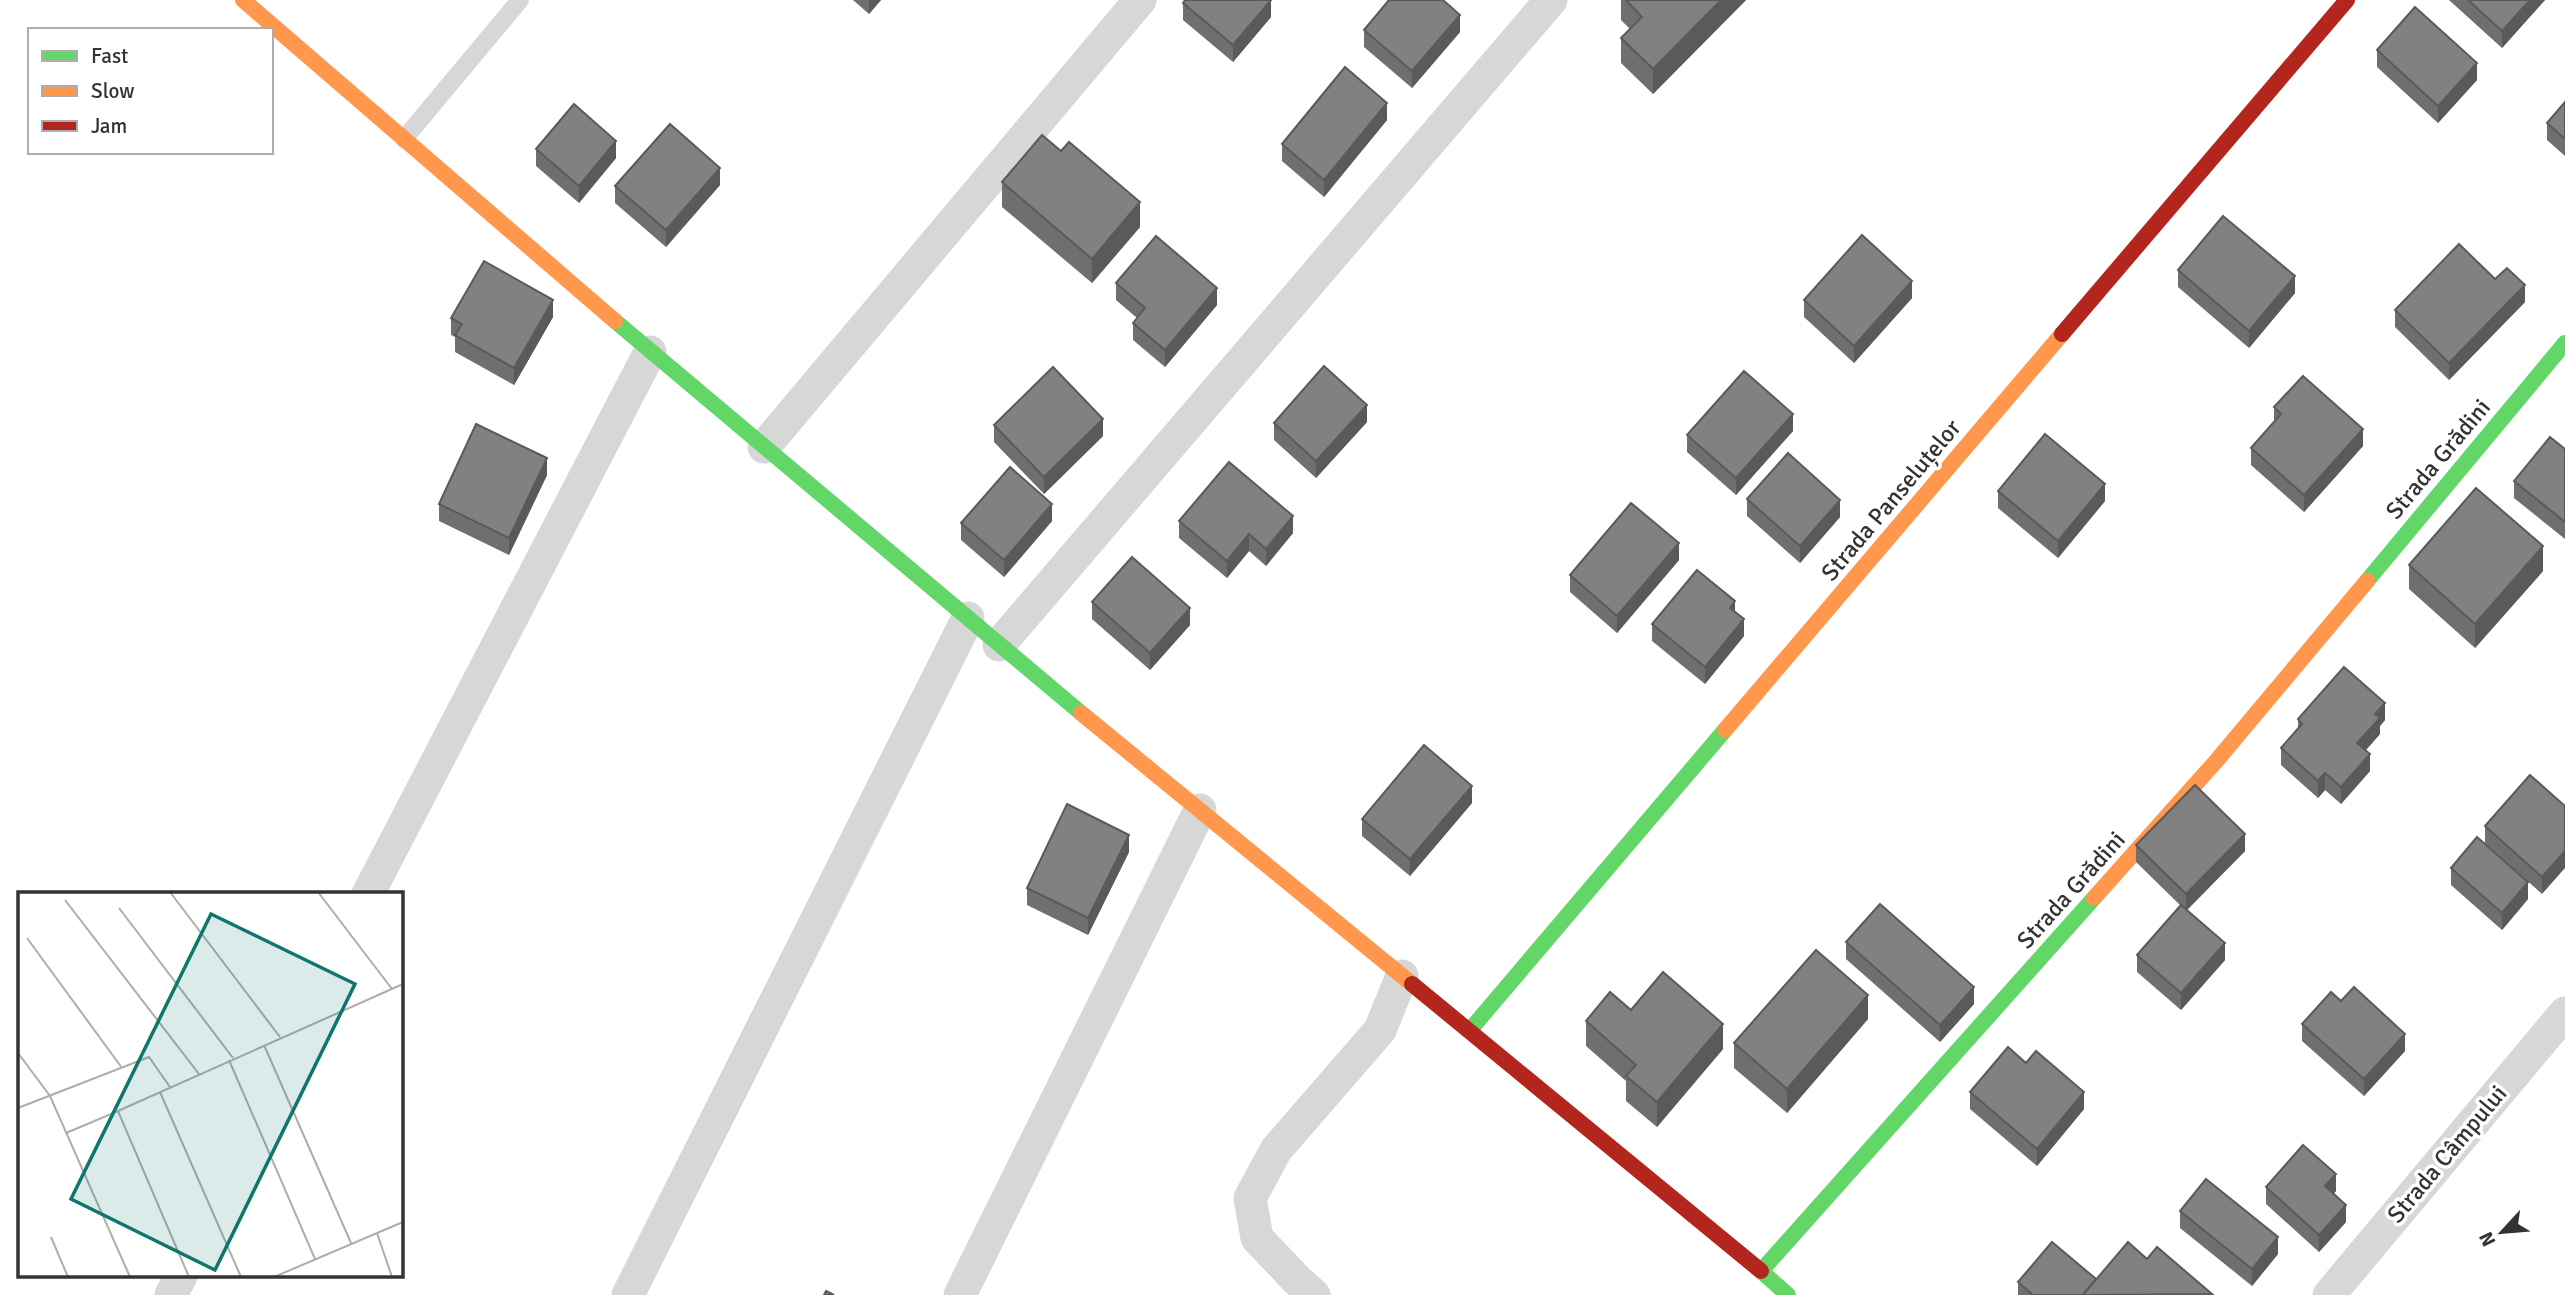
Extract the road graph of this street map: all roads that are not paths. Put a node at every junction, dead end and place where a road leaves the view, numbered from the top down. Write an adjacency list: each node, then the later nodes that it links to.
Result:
1 (243, 0): 6 (street)
2 (520, 0): 6 (lane)
3 (1140, 0): 9 (street)
4 (1551, 0): 11 (street)
5 (2347, 0): 16 (street, Strada Panseluțelor)
6 (404, 139): 8 (street)
7 (2565, 343): 17 (street, Strada Grădini)
8 (650, 352): 9 (street); 13 (street)
9 (764, 447): 10 (street)
10 (968, 618): 11 (street); 20 (street)
11 (999, 645): 12 (street)
12 (1200, 810): 14 (street); 21 (street)
13 (369, 892)
14 (1402, 976): 16 (street); 22 (street)
15 (2565, 1013): 24 (street, Strada Câmpului)
16 (1470, 1030): 17 (street)
17 (1761, 1271): 23 (street)
18 (180, 1278): 19 (street)
19 (171, 1295)
20 (628, 1295)
21 (960, 1295)
22 (1314, 1295)
23 (1788, 1295)
24 (2329, 1295)

